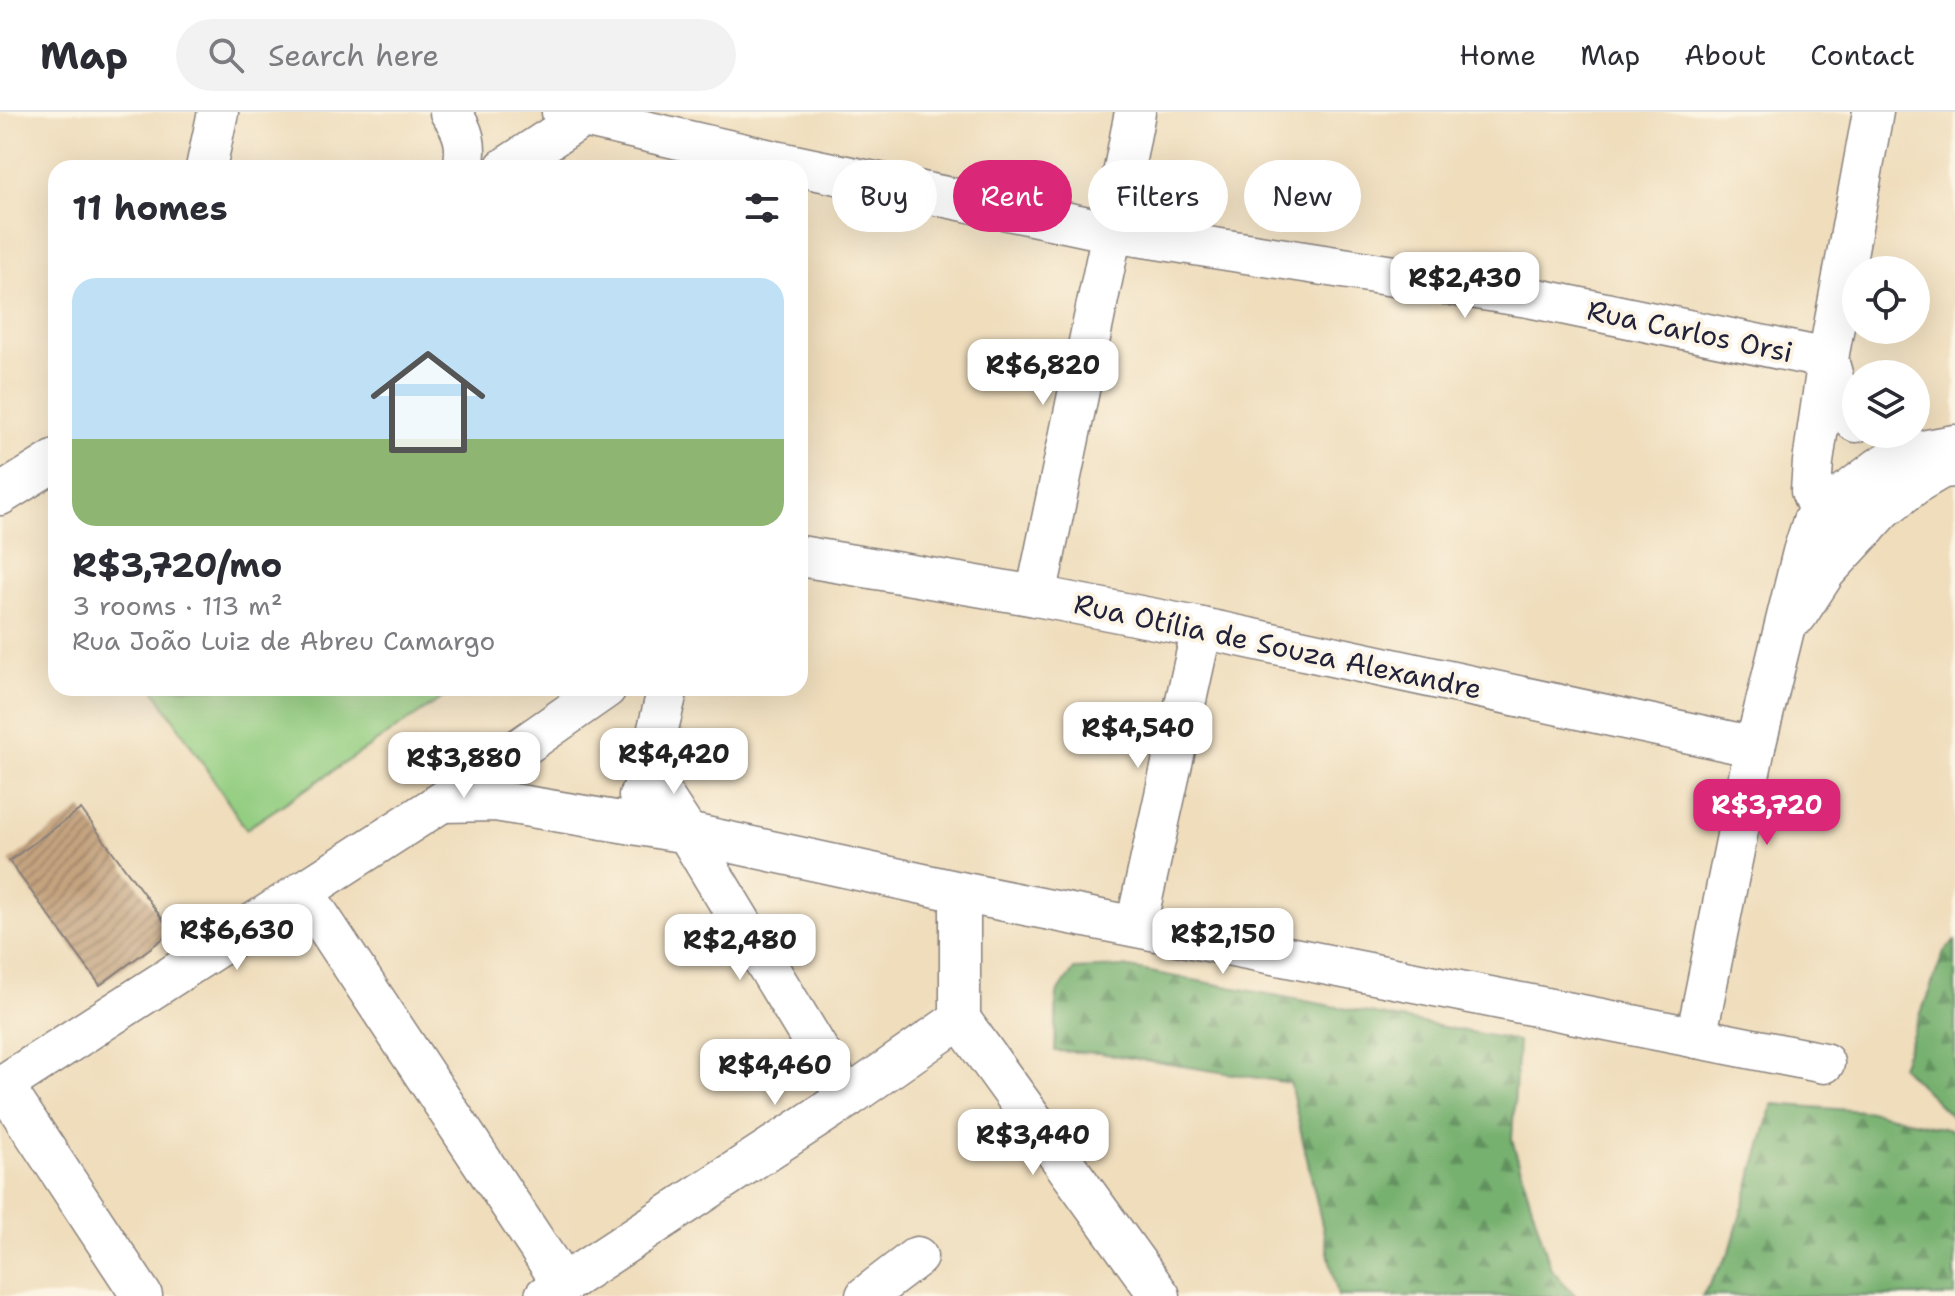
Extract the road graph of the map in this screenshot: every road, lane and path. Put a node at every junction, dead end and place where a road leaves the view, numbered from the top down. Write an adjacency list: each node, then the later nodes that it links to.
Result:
1 (450, 112): 5 (street)
2 (1135, 112): 8 (street)
3 (1873, 112): 12 (street)
4 (572, 114): 6 (street); 7 (street, Rua Carlos Orsi)
5 (465, 160)
6 (515, 160)
7 (759, 160)
8 (1126, 160)
9 (808, 171): 10 (street, Rua Carlos Orsi)
10 (1088, 227)
11 (1112, 232): 12 (street, Rua Carlos Orsi); 21 (street)
12 (1828, 359): 13 (street); 19 (street)
13 (1842, 408)
14 (1955, 445): 17 (street)
15 (48, 465): 18 (street)
16 (1955, 467): 17 (street)
17 (1883, 482): 19 (street); 23 (street)
18 (0, 495)
19 (1820, 513): 23 (street)
20 (808, 557): 21 (street, Rua Otília de Souza Alexandre)
21 (1036, 596): 22 (street, Rua Otília de Souza Alexandre)
22 (1202, 628): 27 (street, Rua Otília de Souza Alexandre); 35 (street)
23 (1780, 642): 27 (street)
24 (666, 696): 26 (street)
25 (592, 698): 26 (street); 29 (street)
26 (659, 727): 28 (street)
27 (1755, 747): 37 (street)
28 (647, 772): 31 (street); 32 (street)
29 (469, 784): 30 (street); 30 (street); 33 (street)
30 (513, 804): 31 (street)
31 (590, 816): 32 (street)
32 (687, 833): 34 (street); 40 (street)
33 (303, 891): 39 (street); 42 (street)
34 (960, 892): 35 (street); 36 (street)
35 (1136, 926): 37 (street)
36 (960, 1019): 40 (street); 45 (street)
37 (1696, 1038): 38 (street)
38 (1824, 1063)
39 (2, 1086): 43 (street)
40 (847, 1098): 42 (street)
41 (917, 1257): 44 (street)
42 (554, 1290)
43 (142, 1296)
44 (866, 1296)
45 (1160, 1296)

